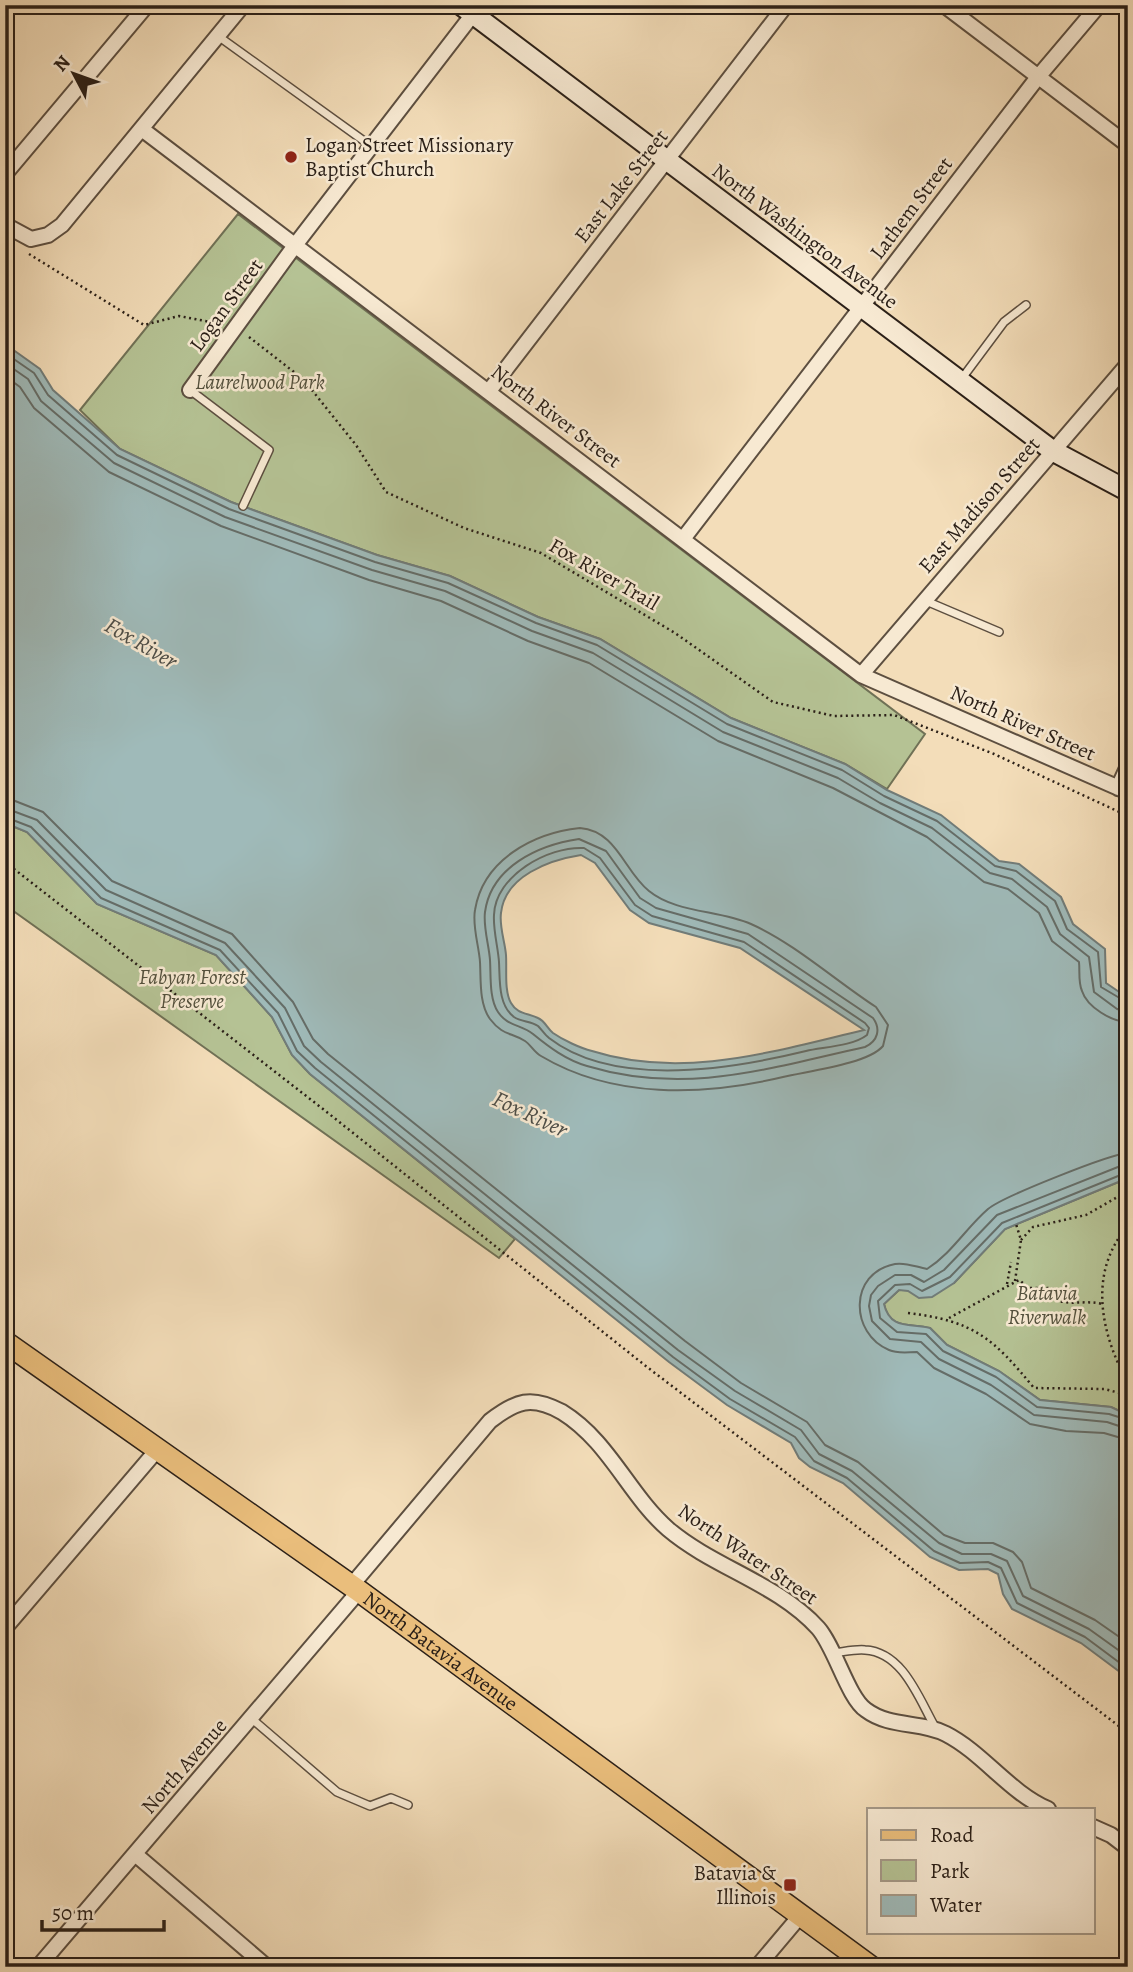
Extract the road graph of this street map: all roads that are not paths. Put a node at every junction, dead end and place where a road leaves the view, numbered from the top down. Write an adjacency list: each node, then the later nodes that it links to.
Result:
1 (147, 5): 13 (street)
2 (243, 5): 7 (street)
3 (786, 5): 12 (street, East Lake Street)
4 (944, 5): 8 (street)
5 (1099, 5): 8 (street, Lathem Street)
6 (472, 8): 11 (street, Logan Street); 12 (main road, North Washington Avenue)
7 (218, 36): 9 (street); 11 (lane)
8 (1038, 77): 10 (street); 17 (street, Lathem Street)
9 (143, 130): 14 (street); 15 (street, North River Street)
10 (1128, 145)
11 (372, 146): 15 (street, Logan Street)
12 (667, 160): 17 (main road, North Washington Avenue); 21 (street, East Lake Street)
13 (5, 174)
14 (5, 225)
15 (296, 244): 20 (street, Logan Street); 21 (street, North River Street)
16 (1026, 305): 19 (lane)
17 (862, 307): 19 (main road, North Washington Avenue); 25 (street, Lathem Street)
18 (1128, 364): 22 (street, East Madison Street)
19 (960, 381): 22 (main road, North Washington Avenue)
20 (190, 390): 24 (lane)
21 (489, 391): 25 (street, North River Street)
22 (1053, 451): 23 (main road, North Washington Avenue); 26 (street, East Madison Street)
23 (1128, 491)
24 (243, 506)
25 (683, 539): 28 (street, North River Street)
26 (925, 600): 27 (lane); 28 (street, East Madison Street)
27 (999, 632)
28 (861, 675): 30 (street, North River Street)
29 (1128, 766): 30 (street)
30 (1123, 790)
31 (5, 1342): 33 (main road, North Batavia Avenue)
32 (594, 1438): 34 (street, North Avenue); 36 (street, North Water Street)
33 (157, 1450): 34 (main road, North Batavia Avenue); 35 (street)
34 (355, 1589): 37 (street, North Avenue); 44 (main road, North Batavia Avenue)
35 (5, 1628)
36 (832, 1653): 38 (street, North Water Street); 38 (lane)
37 (252, 1719): 39 (lane); 43 (street, North Avenue)
38 (937, 1731): 40 (street, North Water Street)
39 (408, 1805)
40 (1047, 1808)
41 (1094, 1827): 42 (street)
42 (1128, 1848)
43 (135, 1854): 45 (street, North Avenue); 46 (street)
44 (800, 1916): 47 (street); 48 (main road, North Batavia Avenue)
45 (38, 1967)
46 (267, 1967)
47 (757, 1967)
48 (871, 1967)

